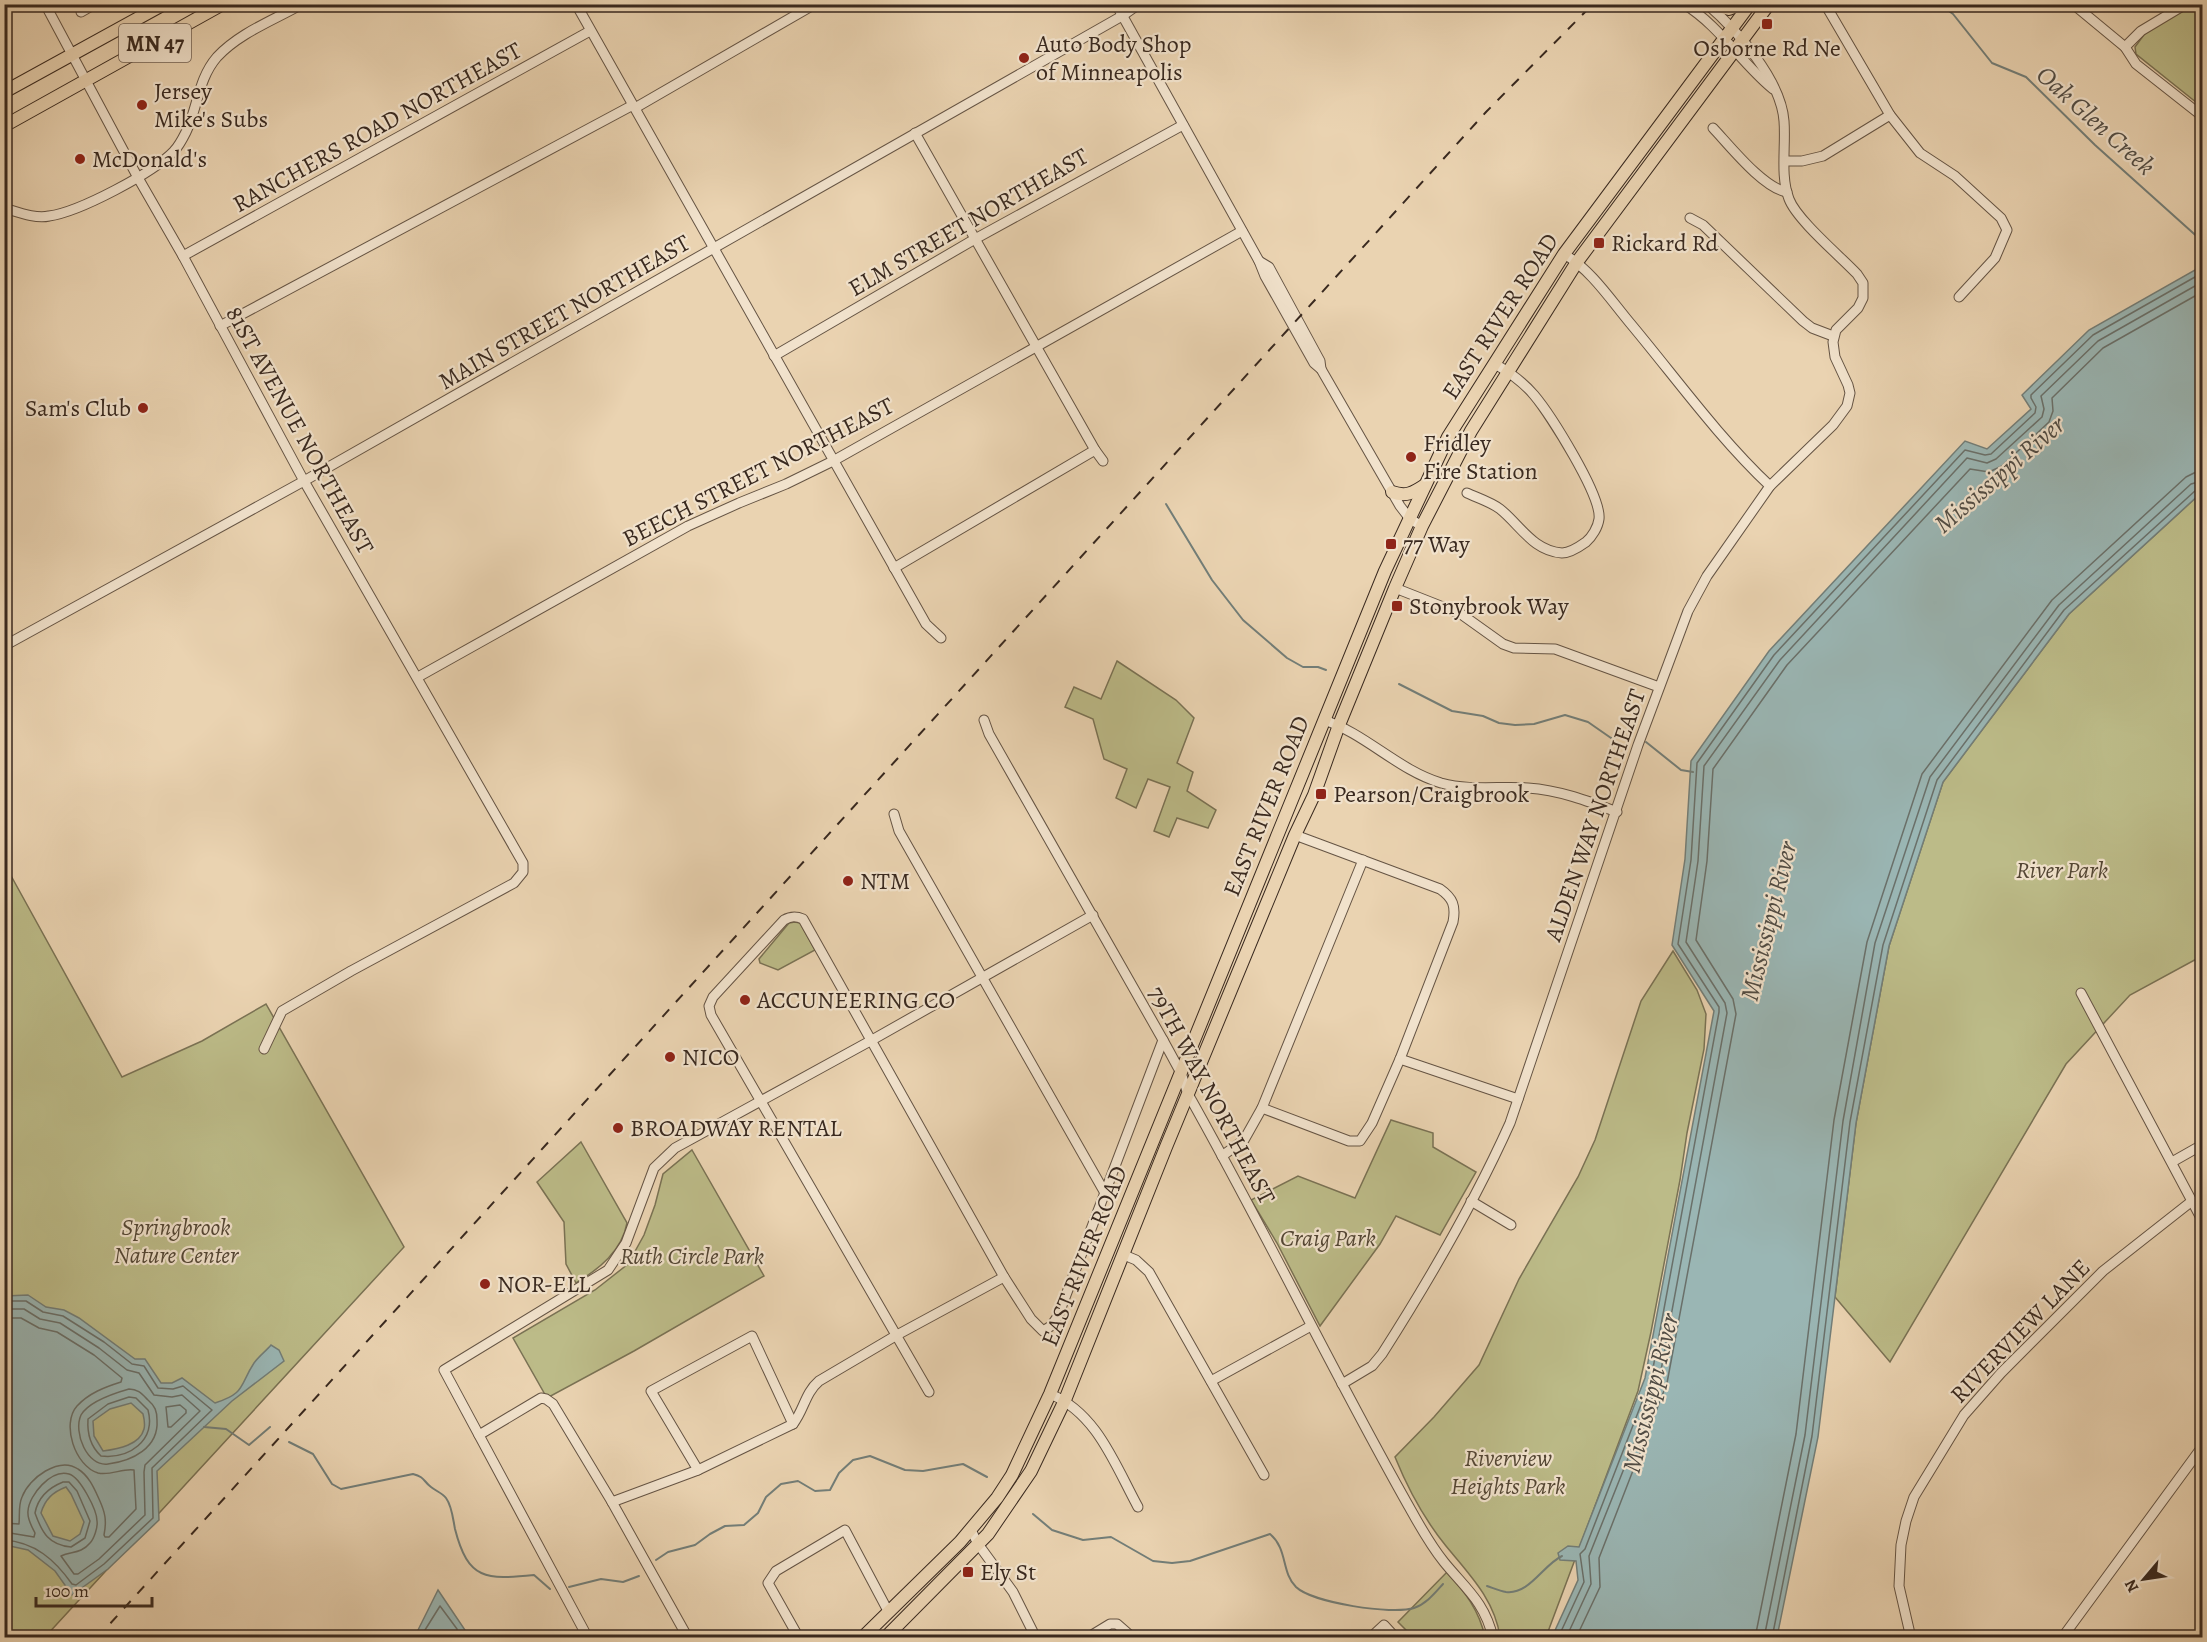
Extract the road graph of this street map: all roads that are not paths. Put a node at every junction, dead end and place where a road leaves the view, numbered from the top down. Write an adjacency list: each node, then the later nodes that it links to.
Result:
1 (45, 4): 26 (street, 81ST AVENUE NORTHEAST)
2 (95, 4): 19 (street)
3 (164, 4): 26 (main road, MN 47)
4 (223, 4): 27 (main road, MN 47)
5 (302, 4): 37 (street)
6 (576, 4): 22 (street)
7 (815, 4): 29 (street)
8 (1116, 4): 20 (street)
9 (1139, 4): 20 (street, MAIN STREET NORTHEAST)
10 (1684, 4): 23 (street)
11 (1707, 4): 21 (street)
12 (1712, 4): 13 (main road)
13 (1742, 4)
14 (1750, 4): 21 (main road, EAST RIVER ROAD)
15 (1769, 4): 24 (main road, EAST RIVER ROAD)
16 (1825, 4): 30 (street)
17 (2073, 4): 25 (street)
18 (2186, 4): 25 (street)
19 (81, 12)
20 (1122, 16): 32 (street); 35 (street, MAIN STREET NORTHEAST)
21 (1732, 28): 23 (main road, EAST RIVER ROAD); 24 (street)
22 (590, 31): 29 (street); 45 (street, RANCHERS ROAD NORTHEAST)
23 (1725, 39): 24 (street); 44 (main road, EAST RIVER ROAD)
24 (1738, 45): 36 (street); 46 (main road, EAST RIVER ROAD)
25 (2125, 47): 31 (street)
26 (73, 55): 27 (street, 81ST AVENUE NORTHEAST); 28 (main road, MN 47)
27 (87, 81): 33 (main road, MN 47); 37 (street, 81ST AVENUE NORTHEAST)
28 (4, 92)
29 (634, 106): 43 (street); 48 (street)
30 (1890, 115): 36 (street); 47 (street)
31 (2202, 116)
32 (1183, 125): 41 (street); 42 (street, ELM STREET NORTHEAST)
33 (4, 126)
34 (1713, 128): 38 (street)
35 (915, 133): 42 (street); 43 (street, MAIN STREET NORTHEAST)
36 (1785, 161): 38 (street)
37 (137, 176): 39 (street); 45 (street, 81ST AVENUE NORTHEAST)
38 (1787, 192): 49 (street)
39 (4, 208)
40 (1690, 218): 49 (street)
41 (1242, 231): 50 (street, BEECH STREET NORTHEAST); 60 (street)
42 (975, 239): 50 (street); 51 (street, ELM STREET NORTHEAST)
43 (713, 250): 51 (street); 57 (street, MAIN STREET NORTHEAST)
44 (1564, 254): 46 (street); 52 (main road, EAST RIVER ROAD)
45 (183, 256): 48 (street, 81ST AVENUE NORTHEAST)
46 (1577, 262): 53 (main road, EAST RIVER ROAD); 59 (street)
47 (1959, 297)
48 (220, 326): 57 (street, 81ST AVENUE NORTHEAST)
49 (1833, 336): 59 (street, ALDEN WAY NORTHEAST)
50 (1037, 347): 54 (street); 56 (street, BEECH STREET NORTHEAST)
51 (774, 356): 56 (street)
52 (1495, 364): 53 (street); 58 (main road, EAST RIVER ROAD)
53 (1508, 371): 61 (street); 63 (main road, EAST RIVER ROAD)
54 (1095, 450): 55 (street); 64 (street)
55 (1103, 460)
56 (833, 461): 64 (street); 68 (street, BEECH STREET NORTHEAST)
57 (304, 481): 67 (street, MAIN STREET NORTHEAST); 68 (street, 81ST AVENUE NORTHEAST)
58 (1426, 484): 60 (main road); 62 (main road, EAST RIVER ROAD)
59 (1770, 486): 69 (street, ALDEN WAY NORTHEAST)
60 (1392, 492): 62 (street)
61 (1467, 493)
62 (1410, 519): 63 (street); 71 (main road, EAST RIVER ROAD)
63 (1422, 526): 65 (main road, EAST RIVER ROAD)
64 (894, 568): 66 (street)
65 (1395, 588): 69 (street); 72 (main road, EAST RIVER ROAD)
66 (941, 638)
67 (4, 646)
68 (418, 677): 82 (street, 81ST AVENUE NORTHEAST)
69 (1659, 687): 73 (street, ALDEN WAY NORTHEAST)
70 (984, 720): 77 (street, 79TH WAY NORTHEAST)
71 (1324, 720): 72 (street); 84 (main road, EAST RIVER ROAD)
72 (1339, 725): 73 (street); 75 (main road, EAST RIVER ROAD)
73 (1617, 812): 86 (street, ALDEN WAY NORTHEAST)
74 (894, 814): 78 (street)
75 (1295, 835): 76 (street); 85 (main road, EAST RIVER ROAD)
76 (1363, 860): 83 (street); 88 (street)
77 (1093, 915): 78 (street); 81 (street, 79TH WAY NORTHEAST)
78 (982, 977): 80 (street); 92 (street)
79 (2081, 993): 91 (street)
80 (872, 1040): 87 (street); 87 (street); 98 (street)
81 (1163, 1040): 84 (street, 79TH WAY NORTHEAST); 92 (street)
82 (264, 1049)
83 (1400, 1059): 86 (street); 88 (street)
84 (1181, 1073): 85 (street, 79TH WAY NORTHEAST); 104 (main road, EAST RIVER ROAD)
85 (1188, 1094): 90 (street, 79TH WAY NORTHEAST); 97 (main road, EAST RIVER ROAD)
86 (1518, 1099): 93 (street, ALDEN WAY NORTHEAST)
87 (761, 1102): 100 (street); 107 (street)
88 (1262, 1108): 90 (street)
89 (2202, 1145): 91 (street)
90 (1222, 1156): 99 (street, 79TH WAY NORTHEAST)
91 (2172, 1162): 94 (street)
92 (1105, 1193): 98 (street)
93 (1471, 1201): 96 (street); 102 (street, ALDEN WAY NORTHEAST)
94 (2192, 1201): 95 (street); 127 (street, RIVERVIEW LANE)
95 (2202, 1220)
96 (1511, 1225)
97 (1124, 1255): 101 (street); 105 (main road, EAST RIVER ROAD)
98 (1004, 1277): 100 (street)
99 (1311, 1326): 101 (street); 102 (street, 79TH WAY NORTHEAST)
100 (897, 1335): 103 (street); 106 (street)
101 (1211, 1381): 110 (street)
102 (1342, 1384): 126 (street, 79TH WAY NORTHEAST)
103 (929, 1392)
104 (1050, 1394): 105 (street); 113 (main road, EAST RIVER ROAD)
105 (1065, 1400): 112 (street); 114 (main road, EAST RIVER ROAD)
106 (793, 1424): 109 (street); 109 (street)
107 (479, 1435): 111 (street); 117 (street)
108 (2202, 1447): 128 (street)
109 (698, 1470): 111 (street)
110 (1264, 1475)
111 (612, 1503): 118 (street)
112 (1138, 1507)
113 (971, 1530): 114 (street); 115 (main road, EAST RIVER ROAD)
114 (978, 1544): 120 (main road, EAST RIVER ROAD); 121 (street)
115 (888, 1611): 116 (main road, EAST RIVER ROAD); 119 (street)
116 (870, 1635)
117 (588, 1638)
118 (688, 1638)
119 (799, 1638)
120 (885, 1638)
121 (1036, 1638)
122 (1088, 1638): 123 (street)
123 (1133, 1638)
124 (1370, 1638): 125 (street)
125 (1395, 1638)
126 (1493, 1638)
127 (1911, 1638)
128 (2062, 1638)

